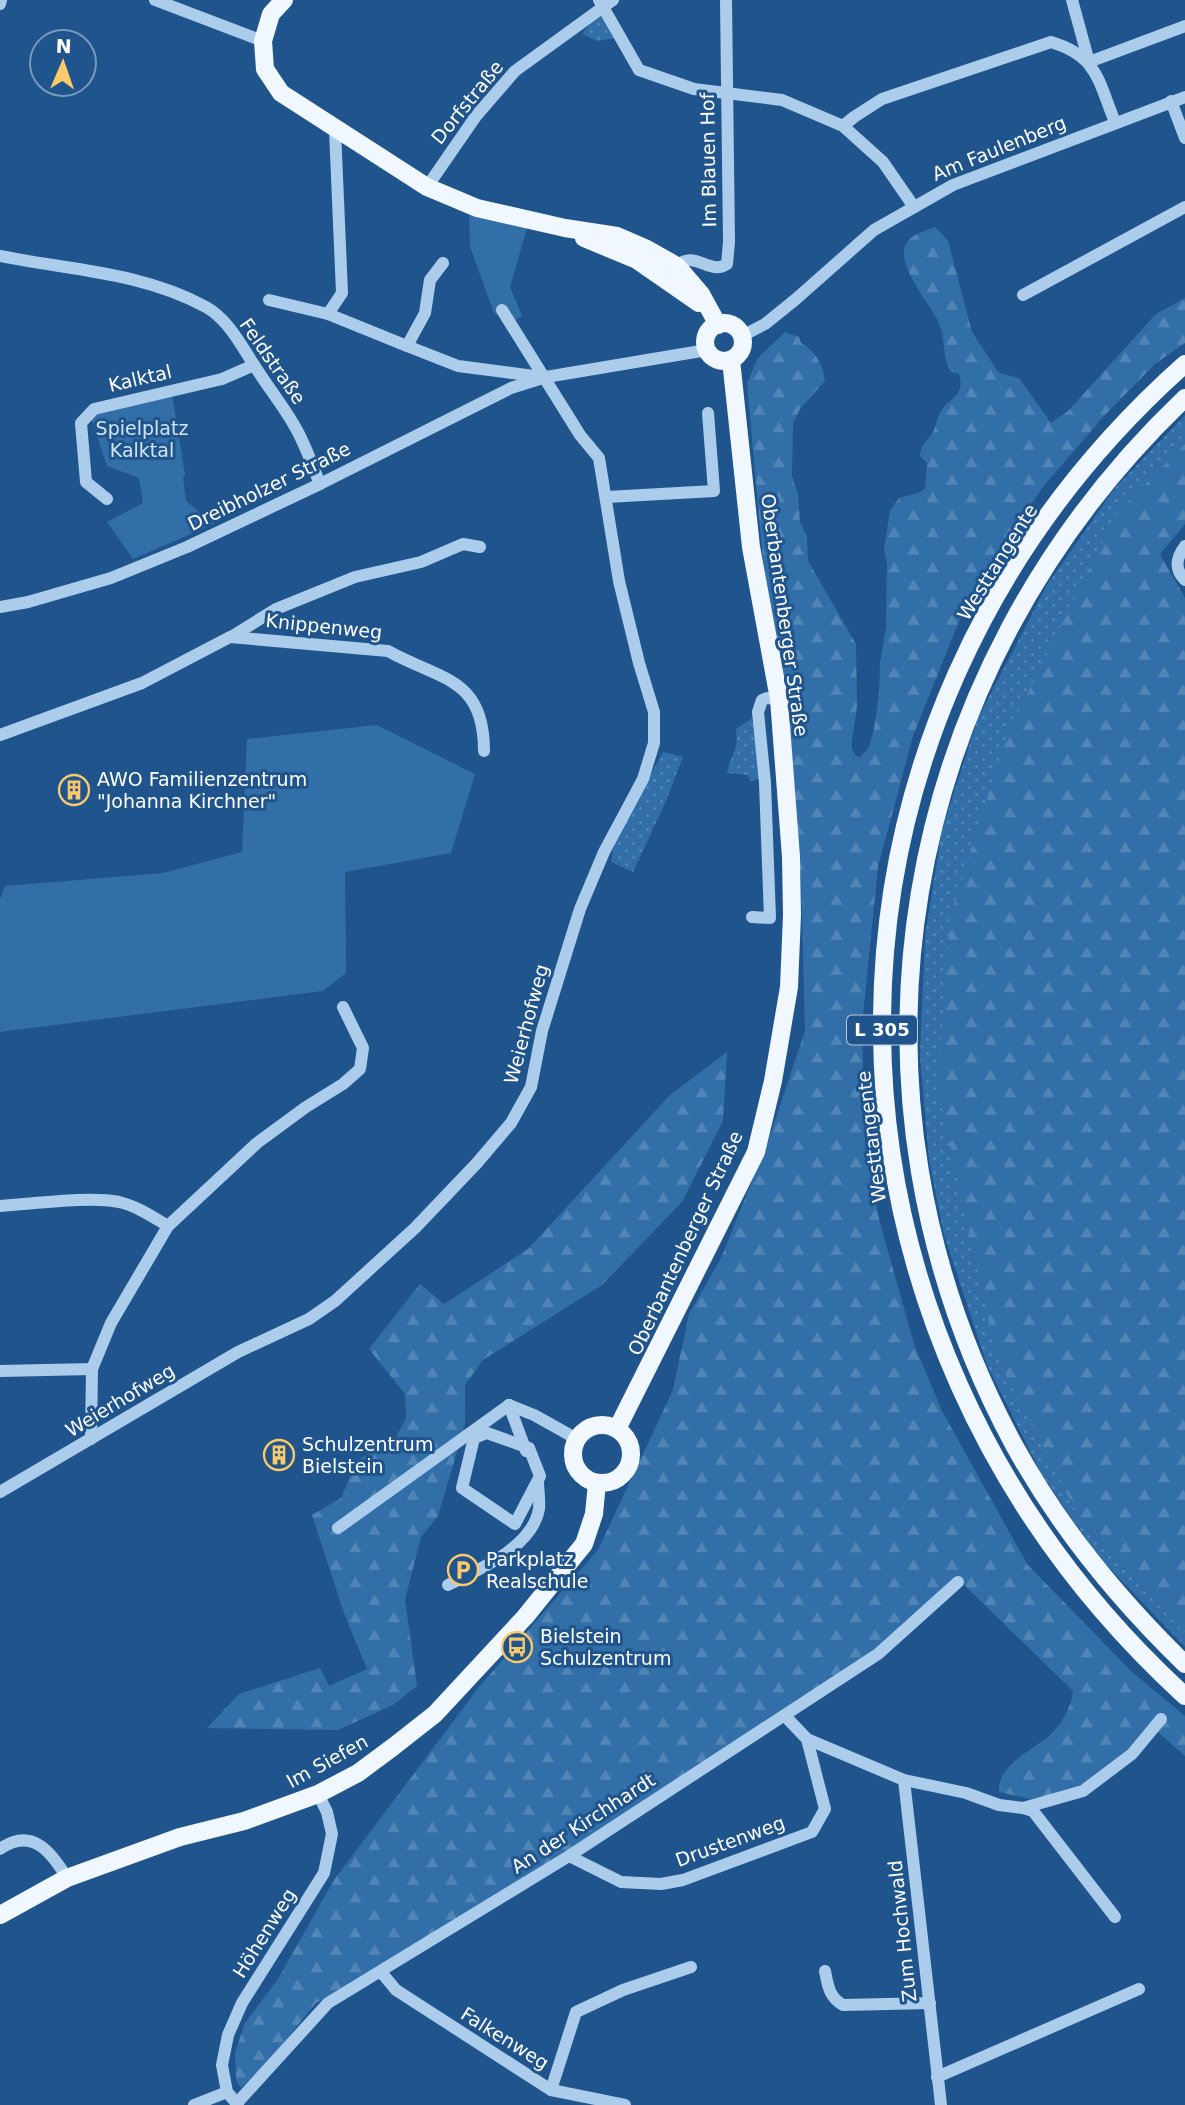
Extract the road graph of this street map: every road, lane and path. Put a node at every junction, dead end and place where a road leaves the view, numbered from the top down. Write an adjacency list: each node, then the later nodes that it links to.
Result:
1 (155, 0): 7 (street)
2 (284, 0): 7 (main road)
3 (726, 0): 9 (street, Im Blauen Hof)
4 (1072, 0): 8 (street)
5 (605, 3): 9 (street); 16 (street, Dorfstraße)
6 (1185, 26): 8 (street)
7 (263, 41): 14 (main road)
8 (1089, 62): 12 (street); 13 (street)
9 (727, 93): 13 (street); 22 (street, Im Blauen Hof)
10 (1185, 97): 11 (street, Am Faulenberg)
11 (1171, 100): 12 (street, Am Faulenberg); 15 (street)
12 (1115, 122): 17 (street, Am Faulenberg)
13 (843, 126): 17 (street)
14 (335, 130): 16 (main road); 26 (street)
15 (1185, 138)
16 (426, 187): 19 (main road)
17 (914, 207): 28 (street, Am Faulenberg)
18 (1185, 207): 23 (street)
19 (565, 229): 22 (main road); 27 (main road)
20 (0, 256): 33 (street, Feldstraße)
21 (443, 263): 29 (street)
22 (677, 266): 27 (main road)
23 (1023, 295)
24 (269, 300): 26 (street)
25 (502, 310): 34 (street)
26 (328, 314): 29 (street)
27 (714, 317): 28 (main road); 30 (main road)
28 (742, 336): 31 (main road)
29 (407, 346): 34 (street)
30 (707, 350): 31 (main road); 34 (street, Dreibholzer Straße)
31 (731, 360): 45 (main road, Oberbantenberger Straße)
32 (1185, 364): 66 (main road, Westtangente / L 305)
33 (254, 365): 37 (street, Feldstraße); 39 (street, Kalktal)
34 (546, 377): 37 (street, Dreibholzer Straße); 38 (street, Weierhofweg)
35 (1185, 398): 65 (main road, L 305)
36 (708, 413): 38 (street)
37 (320, 484): 43 (street, Dreibholzer Straße)
38 (607, 497): 56 (street, Weierhofweg)
39 (107, 499)
40 (1185, 546): 42 (street)
41 (480, 547): 44 (street, Knippenweg)
42 (1185, 580)
43 (0, 607)
44 (230, 637): 46 (street, Knippenweg); 47 (street, Knippenweg)
45 (779, 699): 48 (street); 55 (main road, Oberbantenberger Straße)
46 (0, 735)
47 (484, 751)
48 (752, 917)
49 (343, 1007): 51 (street)
50 (0, 1206): 51 (street)
51 (168, 1226): 52 (street)
52 (92, 1370): 53 (street); 56 (street)
53 (0, 1371)
54 (509, 1405): 57 (street); 58 (street); 62 (street)
55 (617, 1429): 57 (main road); 60 (main road)
56 (91, 1439): 61 (street, Weierhofweg)
57 (577, 1439): 60 (main road)
58 (524, 1446): 59 (street); 59 (street)
59 (538, 1480): 64 (street)
60 (597, 1483): 71 (main road, Im Siefen)
61 (0, 1492)
62 (338, 1528)
63 (958, 1582): 67 (street, An der Kirchhardt)
64 (448, 1586)
65 (1185, 1664)
66 (1185, 1696)
67 (785, 1716): 69 (street); 74 (street, An der Kirchhardt)
68 (1161, 1719): 72 (street)
69 (807, 1739): 70 (street); 74 (street, Drustenweg)
70 (904, 1780): 72 (street); 82 (street, Zum Hochwald)
71 (318, 1794): 75 (main road, Im Siefen); 85 (street, Höhenweg)
72 (1023, 1808): 77 (street)
73 (0, 1849): 75 (street)
74 (569, 1856): 80 (street, An der Kirchhardt)
75 (67, 1878): 76 (main road, Im Siefen)
76 (0, 1915)
77 (1115, 1917)
78 (691, 1967): 84 (street)
79 (825, 1971): 82 (street)
80 (381, 1972): 84 (street, Falkenweg); 87 (street, An der Kirchhardt)
81 (1139, 1989): 83 (street)
82 (930, 2003): 83 (street, Zum Hochwald)
83 (937, 2077): 89 (street, Zum Hochwald)
84 (551, 2090): 88 (street, Falkenweg)
85 (227, 2092): 86 (street); 87 (street)
86 (194, 2105)
87 (237, 2105)
88 (625, 2105)
89 (940, 2105)

